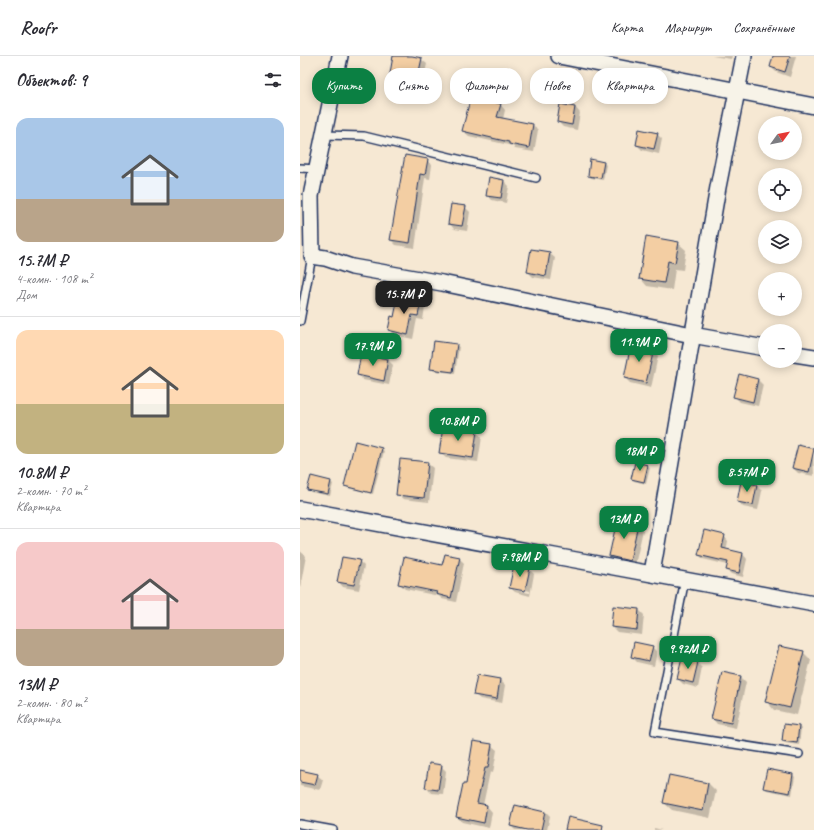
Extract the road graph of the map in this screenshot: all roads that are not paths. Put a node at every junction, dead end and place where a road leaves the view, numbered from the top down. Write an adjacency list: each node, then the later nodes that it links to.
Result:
1 (340, 56): 6 (street)
2 (559, 56): 4 (street)
3 (744, 56): 4 (street)
4 (736, 91): 5 (street); 12 (street)
5 (814, 106)
6 (324, 135): 8 (street); 9 (lane)
7 (300, 168): 8 (lane)
8 (317, 169): 10 (street)
9 (536, 178)
10 (312, 256): 11 (lane); 12 (street)
11 (300, 322)
12 (692, 335): 13 (street); 17 (street)
13 (758, 347)
14 (802, 355): 15 (street)
15 (814, 357)
16 (300, 509): 17 (street)
17 (652, 573): 18 (street)
18 (685, 580): 19 (street); 20 (lane)
19 (814, 604)
20 (799, 754)
21 (300, 824): 22 (lane)
22 (333, 830)

